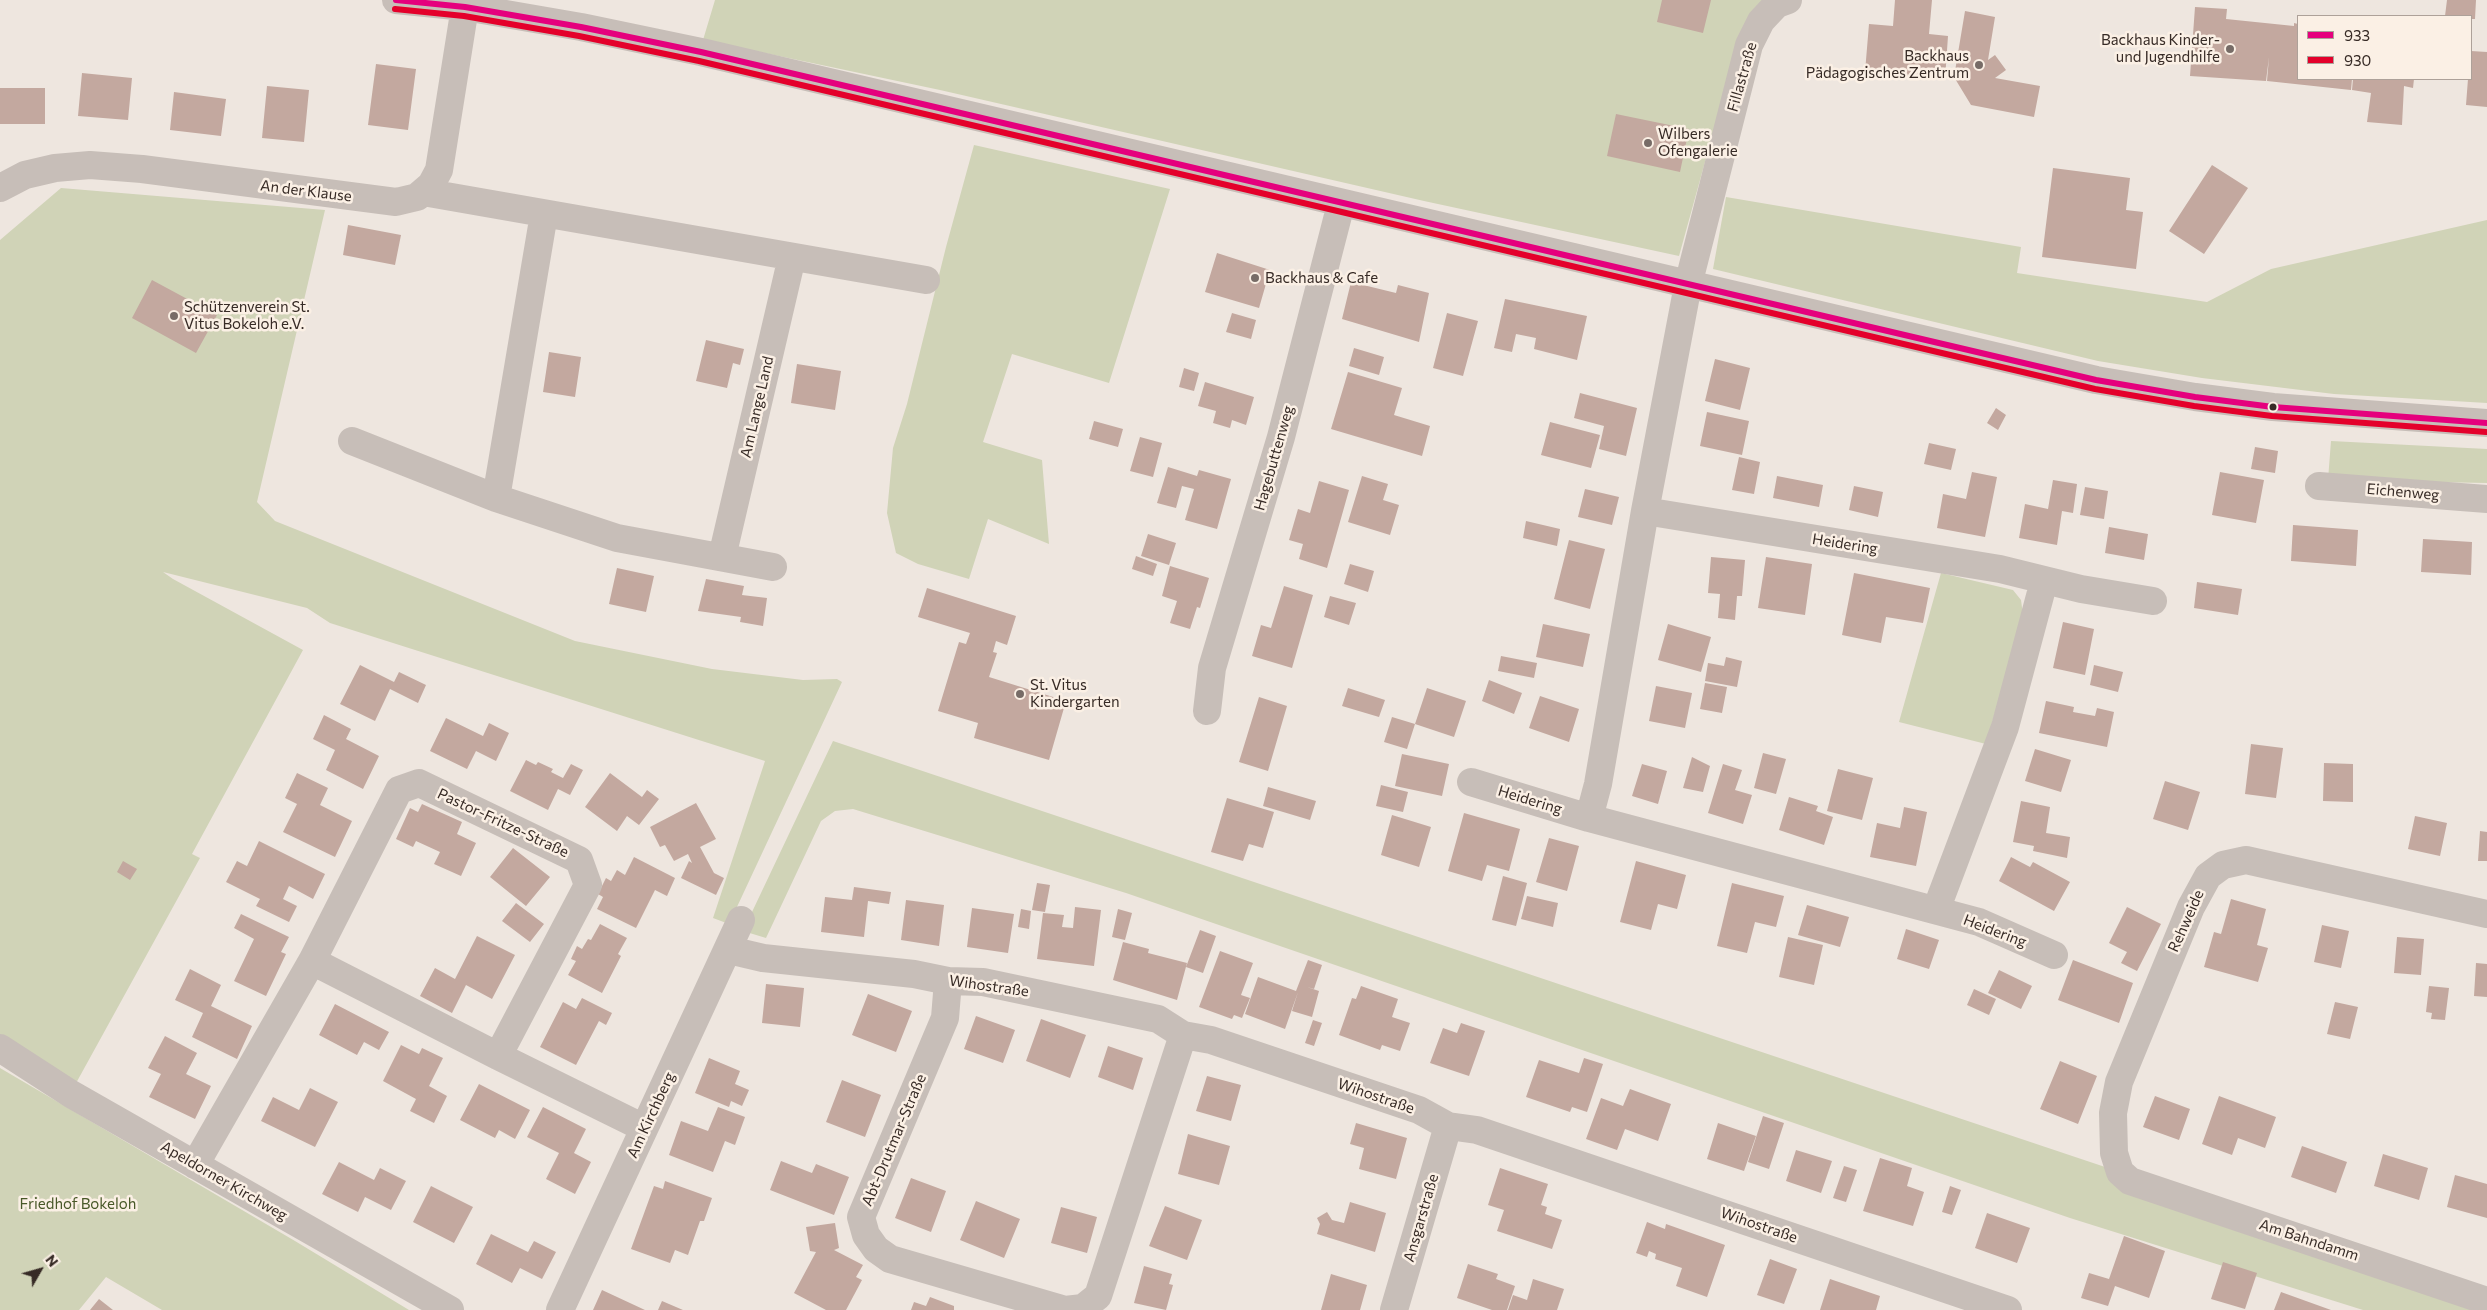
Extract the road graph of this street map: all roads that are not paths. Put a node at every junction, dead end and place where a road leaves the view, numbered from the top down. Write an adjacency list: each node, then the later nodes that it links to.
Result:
1 (396, 0): 3 (street)
2 (1788, 0): 10 (street, Fillastraße)
3 (465, 7): 5 (street); 6 (street)
4 (0, 188): 5 (street, An der Klause)
5 (423, 192): 7 (street)
6 (1341, 204): 10 (street); 21 (street, Hagebuttenweg)
7 (544, 214): 8 (street); 14 (street)
8 (792, 257): 9 (street); 17 (street, Am Lange Land)
9 (926, 280)
10 (1688, 285): 11 (street); 16 (street)
11 (2487, 423)
12 (352, 441): 14 (street)
13 (2319, 486): 15 (street, Eichenweg)
14 (496, 498): 17 (street)
15 (2487, 499)
16 (1645, 511): 19 (street, Heidering); 23 (street)
17 (722, 557): 18 (street)
18 (774, 567)
19 (2044, 581): 20 (street, Heidering); 24 (street)
20 (2153, 601)
21 (1207, 711)
22 (1471, 782): 23 (street, Heidering)
23 (1589, 818): 24 (street, Heidering)
24 (1936, 910): 28 (street, Heidering)
25 (2487, 914): 37 (street, Rehweide)
26 (741, 920): 27 (street, Am Kirchberg)
27 (729, 950): 30 (street, Wihostraße); 35 (street, Am Kirchberg)
28 (2054, 955)
29 (312, 961): 33 (street); 33 (street, Pastor-Fritze-Straße); 36 (street, Pastor-Fritze-Straße)
30 (948, 981): 31 (street, Wihostraße); 41 (street, Abt-Drutmar-Straße)
31 (1183, 1035): 34 (street, Wihostraße); 41 (street, Abt-Drutmar-Straße)
32 (0, 1048): 36 (street, Apeldorner Kirchweg)
33 (498, 1056): 35 (street)
34 (1448, 1126): 42 (street, Ansgarstraße); 43 (street, Wihostraße)
35 (644, 1128): 40 (street, Am Kirchberg)
36 (195, 1164): 39 (street, Apeldorner Kirchweg)
37 (2130, 1181): 38 (street, Am Bahndamm)
38 (2487, 1301)
39 (450, 1310)
40 (560, 1310)
41 (1065, 1310)
42 (1394, 1310)
43 (2008, 1310)

